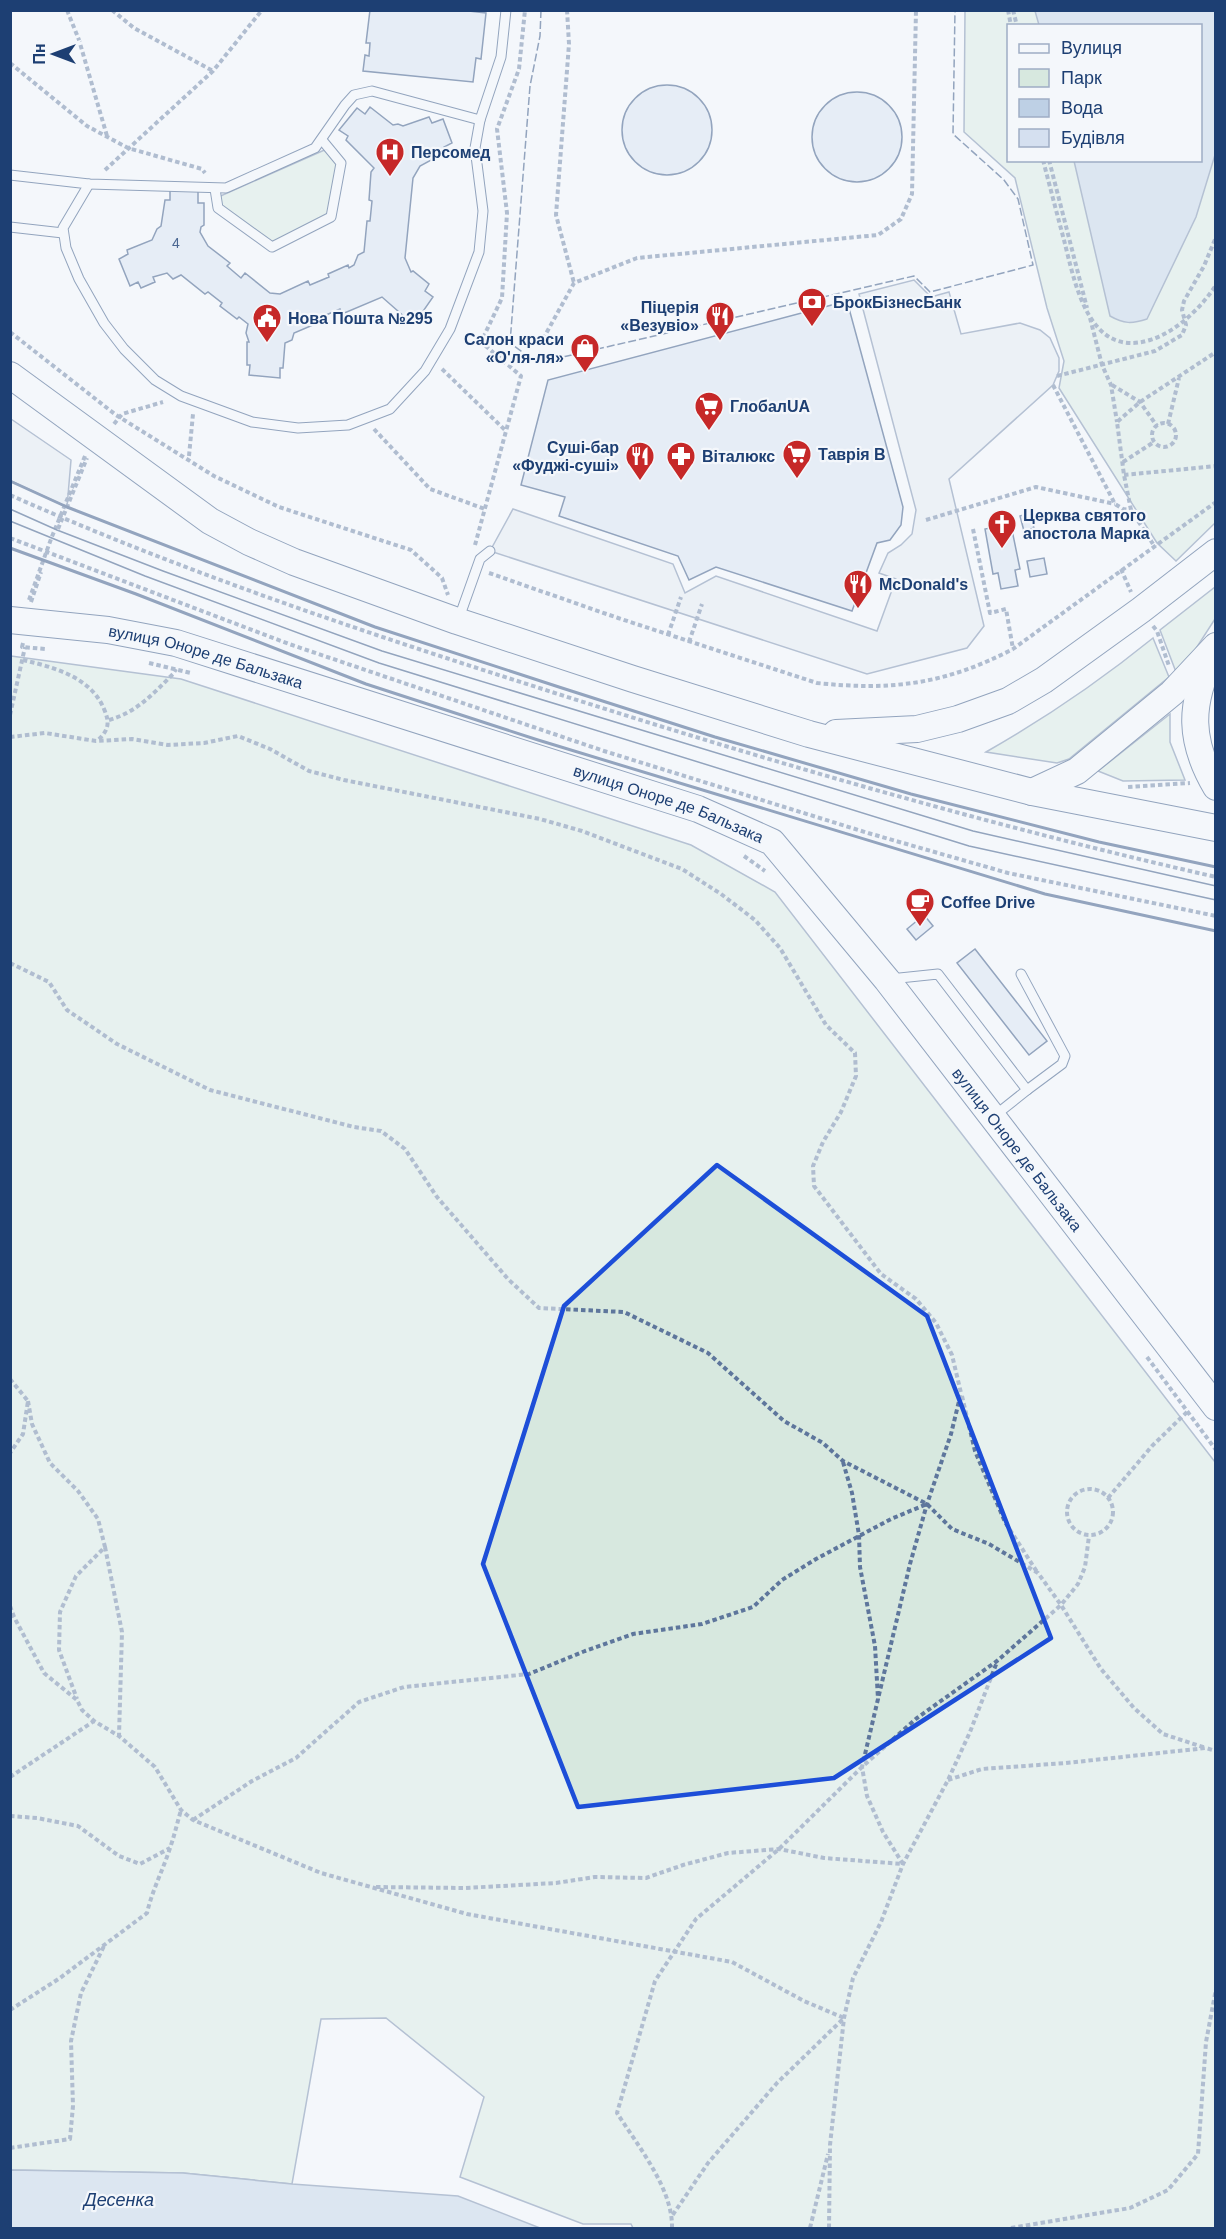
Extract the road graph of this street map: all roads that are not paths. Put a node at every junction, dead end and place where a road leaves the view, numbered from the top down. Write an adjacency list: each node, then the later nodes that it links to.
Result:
1 (506, 10): 2 (lane)
2 (480, 120): 3 (lane); 8 (lane)
3 (322, 140): 6 (lane); 6 (lane)
4 (10, 175): 5 (lane)
5 (89, 184): 6 (lane); 8 (lane)
6 (215, 189)
7 (10, 227): 8 (lane)
8 (63, 233)
9 (10, 375): 12 (street)
10 (490, 551): 12 (lane)
11 (1215, 552): 15 (street)
12 (457, 621): 15 (street)
13 (24, 627): 20 (street, вулиця Оноре де Бальзака)
14 (1215, 648): 16 (street); 17 (street)
15 (809, 734): 17 (street)
16 (1215, 788)
17 (1032, 792): 18 (street)
18 (1215, 828)
19 (1021, 974): 21 (lane)
20 (887, 980): 21 (lane); 22 (street, вулиця Оноре де Бальзака)
21 (1027, 1090): 22 (lane)
22 (993, 1117): 23 (street, вулиця Оноре де Бальзака)
23 (1203, 1408)

